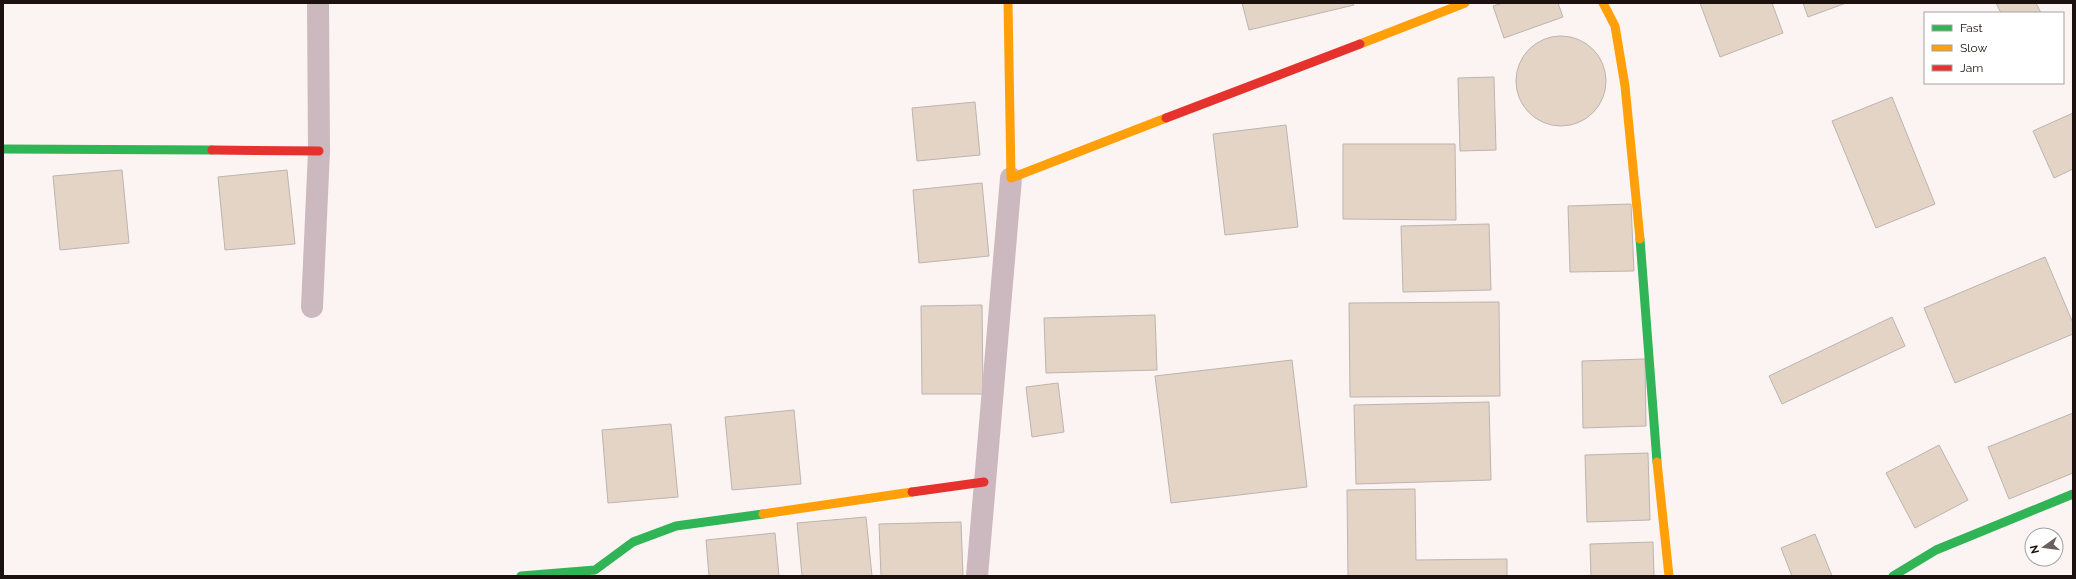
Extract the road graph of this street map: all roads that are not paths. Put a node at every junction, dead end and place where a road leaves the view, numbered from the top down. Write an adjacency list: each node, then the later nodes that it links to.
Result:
1 (318, 3): 6 (street)
2 (1008, 3): 7 (street)
3 (1466, 3): 7 (street)
4 (1603, 3): 13 (street)
5 (3, 149): 6 (street)
6 (319, 151): 8 (street)
7 (1011, 178): 9 (street)
8 (312, 307)
9 (984, 482): 11 (street); 12 (street)
10 (2073, 494): 14 (street)
11 (521, 576)
12 (977, 576)
13 (1669, 576)
14 (1893, 576)

